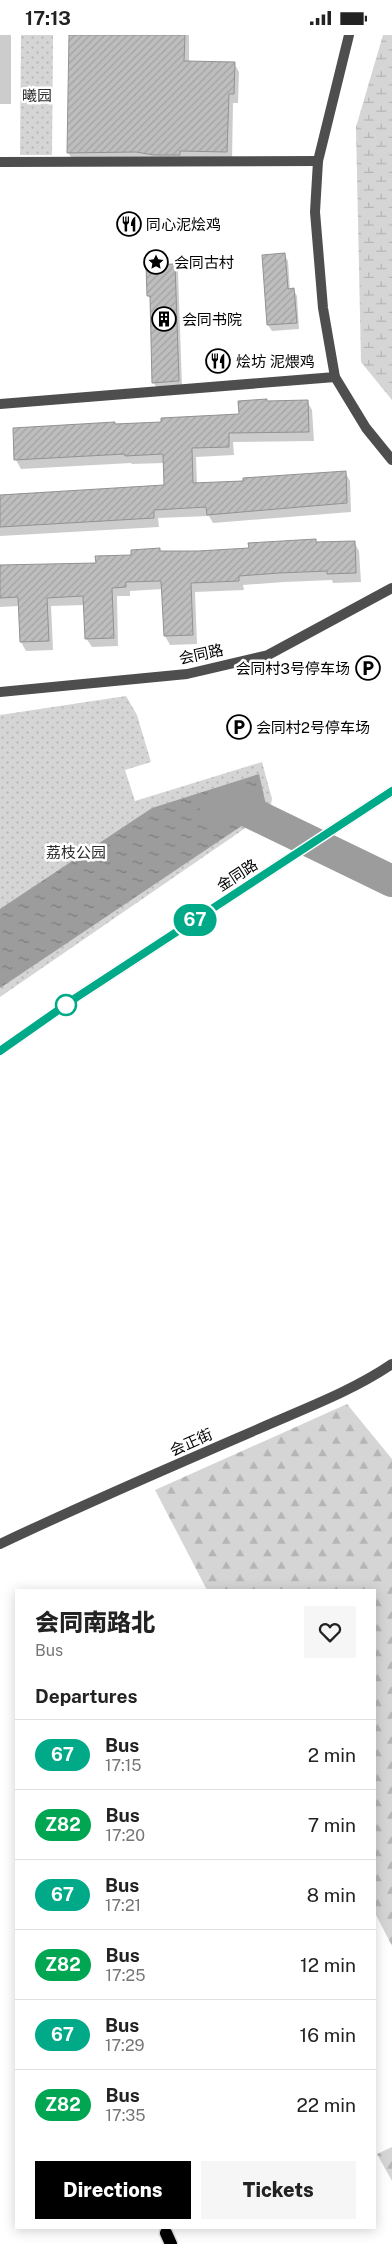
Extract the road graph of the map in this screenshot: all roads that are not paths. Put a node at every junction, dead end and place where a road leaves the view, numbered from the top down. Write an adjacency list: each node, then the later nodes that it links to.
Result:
1 (350, 35): 2 (street)
2 (318, 161): 3 (street); 4 (street)
3 (0, 162)
4 (336, 377): 5 (street); 6 (street)
5 (0, 404)
6 (392, 460)
7 (392, 588): 8 (street, 会同路)
8 (0, 693)
9 (392, 791): 10 (street, 金同路)
10 (0, 1051)
11 (392, 1364): 12 (street, 会正街)
12 (0, 1544)

